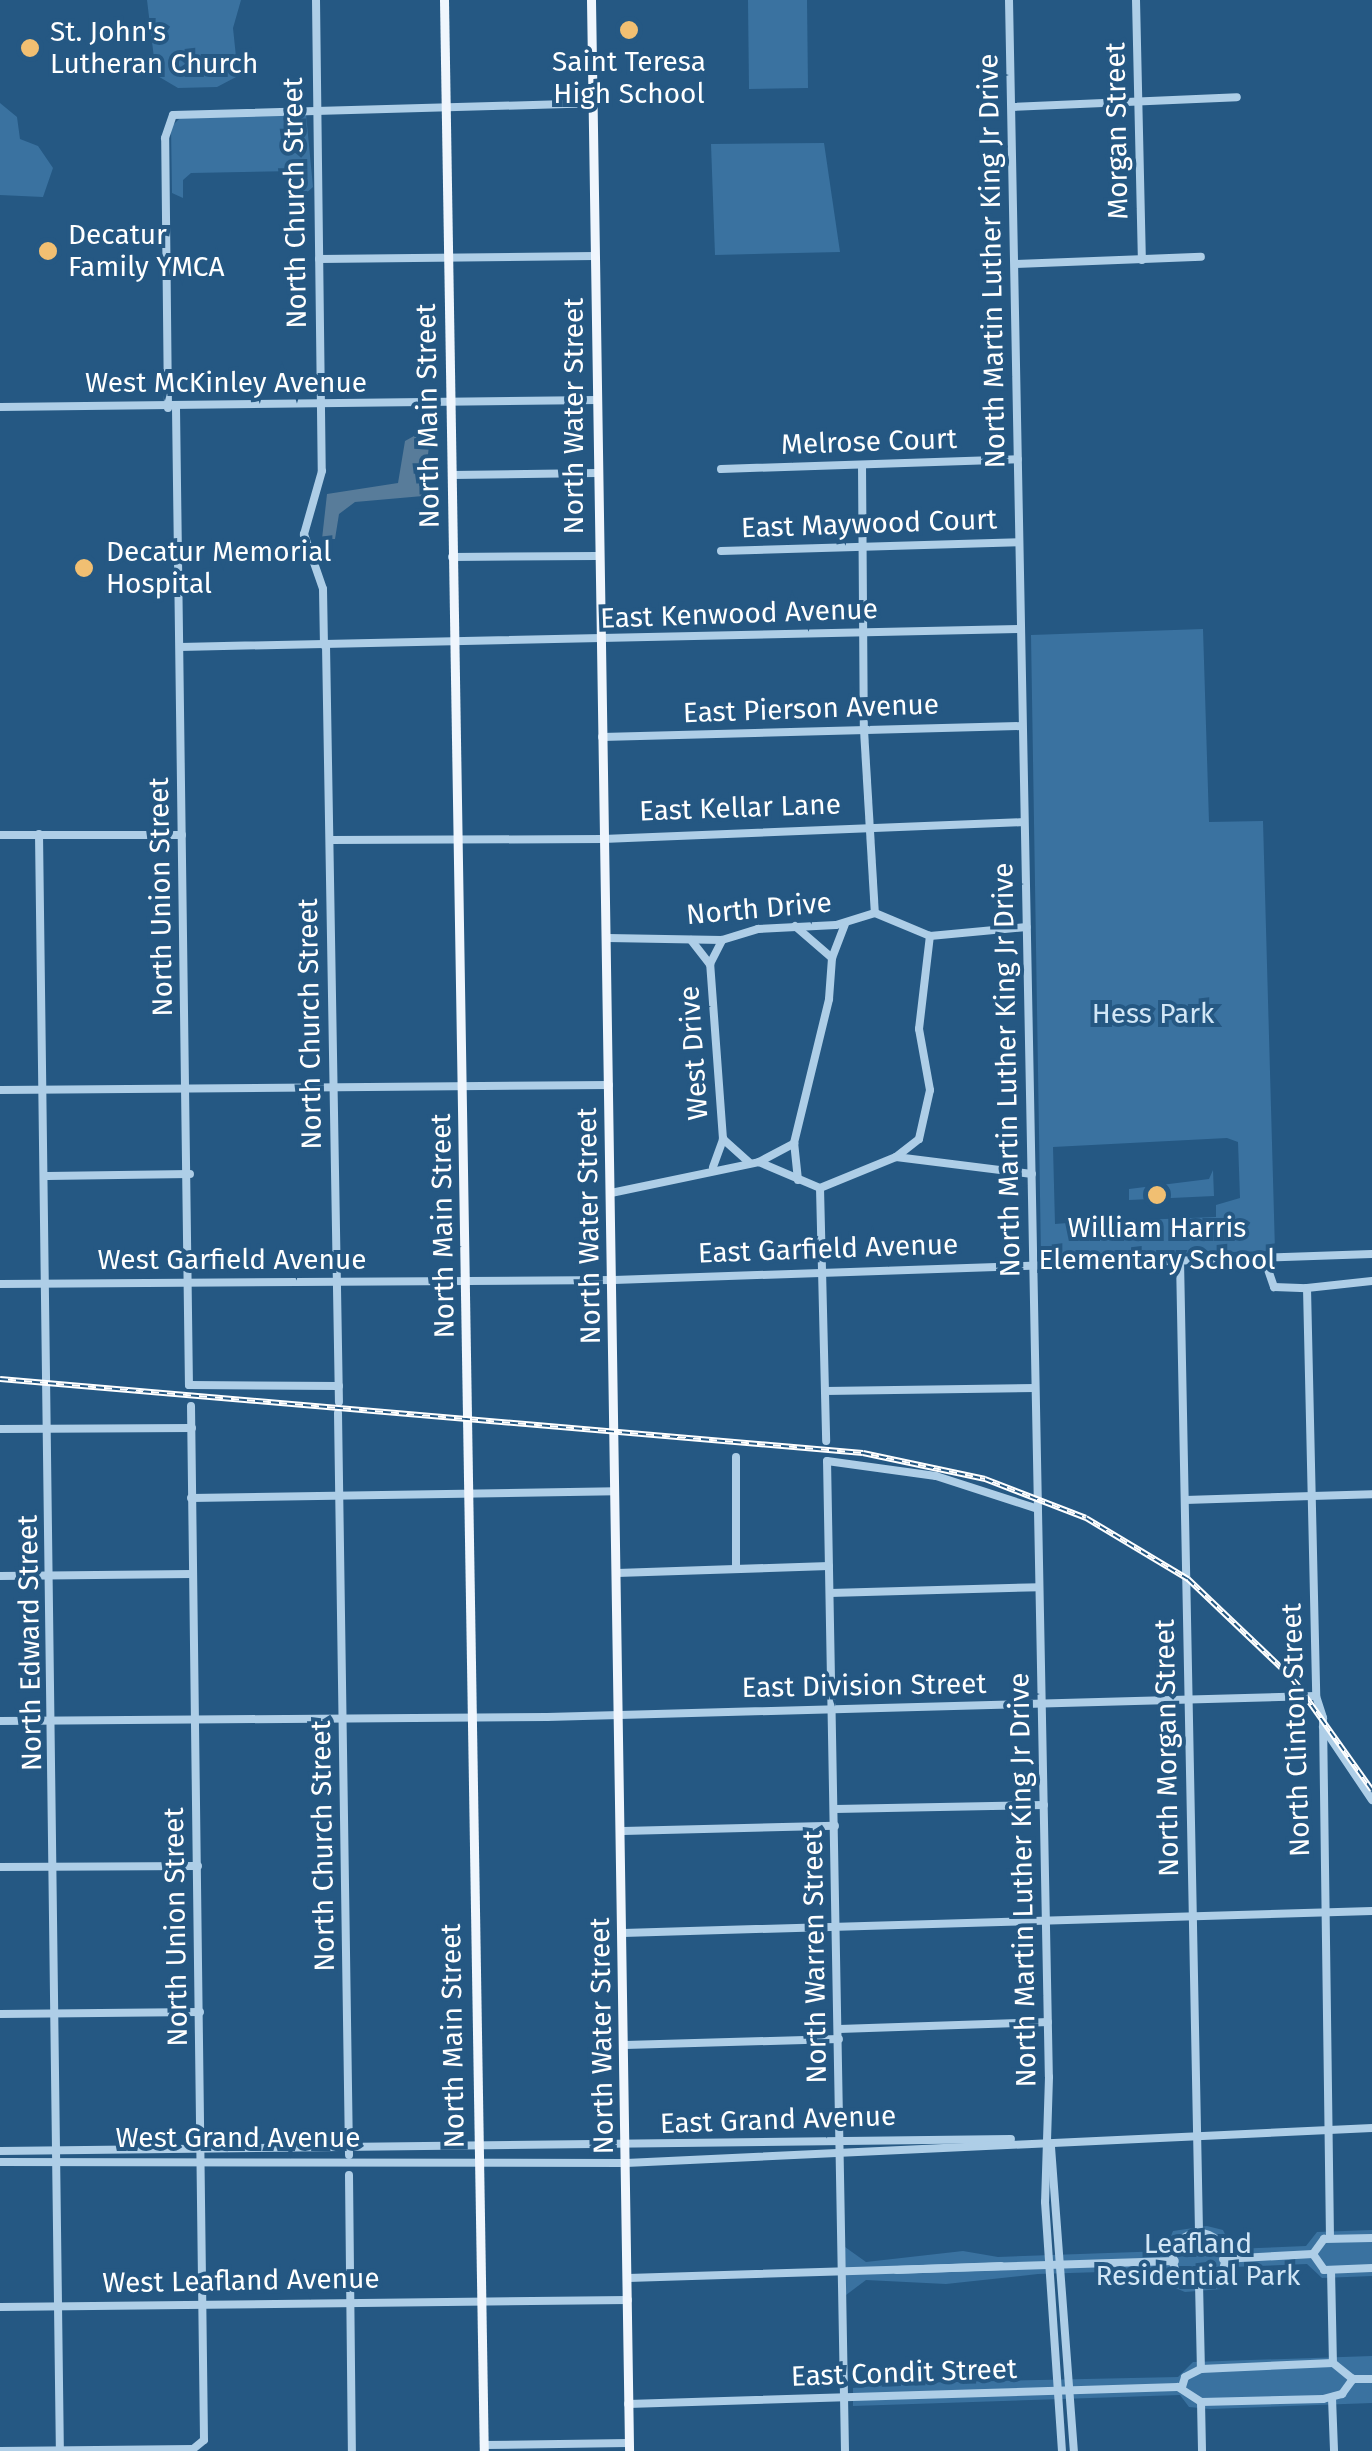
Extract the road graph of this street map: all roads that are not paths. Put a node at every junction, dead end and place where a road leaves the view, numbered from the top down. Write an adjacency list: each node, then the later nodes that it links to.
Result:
1 (316, 0): 11 (street, North Church Street)
2 (444, 0): 9 (main road, North Main Street)
3 (592, 0): 8 (main road, North Water Street)
4 (1010, 0): 10 (street, North Martin Luther King Jr Drive)
5 (1136, 0): 7 (street, Morgan Street)
6 (1237, 96): 7 (street)
7 (1139, 102): 10 (street); 16 (street, Morgan Street)
8 (592, 103): 9 (street); 12 (main road, North Water Street)
9 (446, 107): 11 (street); 14 (main road, North Main Street)
10 (1012, 107): 17 (street, North Martin Luther King Jr Drive)
11 (314, 109): 15 (street, North Church Street); 22 (street, North Union Street)
12 (595, 256): 14 (street); 18 (main road, North Water Street)
13 (1201, 257): 16 (street)
14 (448, 258): 15 (street); 19 (main road, North Main Street)
15 (320, 259): 20 (street, North Church Street)
16 (1142, 260): 17 (street)
17 (1015, 264): 23 (street, North Martin Luther King Jr Drive)
18 (597, 400): 19 (street, West McKinley Avenue); 26 (main road, North Water Street)
19 (452, 404): 20 (street, West McKinley Avenue); 27 (main road, North Main Street)
20 (321, 406): 22 (street, West McKinley Avenue); 37 (street, North Church Street)
21 (0, 407): 22 (street, West McKinley Avenue)
22 (172, 408): 38 (street, North Union Street)
23 (1018, 460): 24 (street, Melrose Court); 28 (street, North Martin Luther King Jr Drive)
24 (862, 465): 25 (street, Melrose Court); 29 (street)
25 (722, 469)
26 (597, 473): 27 (street); 31 (main road, North Water Street)
27 (452, 475): 32 (main road, North Main Street)
28 (1019, 542): 29 (street, East Maywood Court); 33 (street, North Martin Luther King Jr Drive)
29 (864, 548): 30 (street, East Maywood Court); 34 (street)
30 (720, 551)
31 (597, 556): 32 (street); 35 (main road, North Water Street)
32 (452, 557): 36 (main road, North Main Street)
33 (1021, 629): 34 (street, East Kenwood Avenue); 39 (street, North Martin Luther King Jr Drive)
34 (863, 632): 35 (street, East Kenwood Avenue); 40 (street)
35 (599, 641): 36 (street, East Kenwood Avenue); 41 (main road, North Water Street)
36 (458, 644): 37 (street, East Kenwood Avenue); 49 (main road, North Main Street)
37 (325, 645): 38 (street, East Kenwood Avenue); 48 (street, North Church Street)
38 (180, 647): 46 (street, North Union Street)
39 (1022, 726): 40 (street, East Pierson Avenue); 42 (street, North Martin Luther King Jr Drive)
40 (864, 730): 41 (street, East Pierson Avenue); 43 (street)
41 (602, 737): 47 (main road, North Water Street)
42 (1024, 822): 43 (street, East Kellar Lane); 53 (street, North Martin Luther King Jr Drive)
43 (868, 827): 47 (street, East Kellar Lane); 50 (street)
44 (39, 834): 45 (street); 46 (street); 63 (street, North Edward Street)
45 (0, 835)
46 (182, 835): 65 (street, North Union Street)
47 (603, 838): 49 (street, East Kellar Lane); 55 (main road, North Water Street)
48 (330, 840): 49 (street, East Kellar Lane); 62 (street, North Church Street)
49 (458, 840): 61 (main road, North Main Street)
50 (875, 912): 51 (street, North Drive); 54 (street)
51 (845, 924): 52 (street, North Drive); 58 (street)
52 (795, 926): 57 (street, North Drive); 58 (street)
53 (1027, 927): 54 (street); 74 (street, North Martin Luther King Jr Drive)
54 (930, 936): 66 (street)
55 (608, 938): 56 (street, North Drive); 60 (main road, North Water Street)
56 (690, 939): 57 (street, North Drive); 59 (street, West Drive)
57 (722, 940): 59 (street, West Drive)
58 (832, 958): 68 (street)
59 (710, 964): 67 (street, West Drive)
60 (609, 1085): 61 (street); 78 (main road, North Water Street)
61 (464, 1086): 62 (street); 84 (main road, North Main Street)
62 (334, 1087): 65 (street); 88 (street, North Church Street)
63 (43, 1089): 64 (street); 65 (street); 75 (street, North Edward Street)
64 (0, 1090)
65 (187, 1090): 73 (street, North Union Street)
66 (919, 1138): 69 (street); 70 (street)
67 (724, 1139): 71 (street, West Drive); 72 (street, West Drive)
68 (794, 1143): 71 (street); 76 (street)
69 (896, 1158): 70 (street); 77 (street)
70 (929, 1158): 74 (street)
71 (755, 1163): 72 (street); 76 (street)
72 (713, 1167): 78 (street)
73 (190, 1174): 75 (street); 87 (street, North Union Street)
74 (1032, 1174): 82 (street, North Martin Luther King Jr Drive)
75 (47, 1176): 90 (street, North Edward Street)
76 (798, 1180): 77 (street)
77 (820, 1188): 83 (street)
78 (611, 1193): 85 (main road, North Water Street)
79 (1372, 1254): 80 (street, East Garfield Avenue)
80 (1264, 1258): 81 (street, East Garfield Avenue); 91 (street)
81 (1180, 1260): 82 (street, East Garfield Avenue); 109 (street, North Morgan Street)
82 (1034, 1264): 83 (street, East Garfield Avenue); 93 (street, North Martin Luther King Jr Drive)
83 (822, 1272): 85 (street, East Garfield Avenue); 94 (street)
84 (465, 1280): 85 (street, East Garfield Avenue); 88 (street, West Garfield Avenue); 104 (main road, North Main Street)
85 (614, 1280): 103 (main road, North Water Street)
86 (1372, 1281): 91 (street)
87 (191, 1282): 88 (street, West Garfield Avenue); 90 (street, West Garfield Avenue); 92 (street, North Union Street)
88 (338, 1282): 92 (street, North Church Street)
89 (0, 1284): 90 (street, West Garfield Avenue)
90 (49, 1284): 98 (street, North Edward Street)
91 (1307, 1288): 107 (street, North Clinton Street)
92 (339, 1386): 95 (street, North Church Street)
93 (1035, 1388): 94 (street); 110 (street, North Martin Luther King Jr Drive)
94 (826, 1391): 101 (street)
95 (338, 1402)
96 (191, 1406): 99 (street, North Union Street)
97 (338, 1413): 105 (street, North Church Street)
98 (50, 1428): 99 (street); 100 (street); 116 (street, North Edward Street)
99 (192, 1428): 108 (street, North Union Street)
100 (0, 1429)
101 (826, 1441)
102 (736, 1457): 112 (street)
103 (615, 1491): 104 (street); 113 (main road, North Water Street)
104 (469, 1493): 105 (street); 125 (main road, North Main Street)
105 (340, 1494): 108 (street); 124 (street, North Church Street)
106 (1372, 1494): 107 (street)
107 (1310, 1496): 109 (street); 119 (street, North Clinton Street)
108 (191, 1498): 114 (street, North Union Street)
109 (1184, 1500): 120 (street, North Morgan Street)
110 (1038, 1509): 111 (street, North Warren Street); 117 (street, North Martin Luther King Jr Drive)
111 (830, 1566): 112 (street); 118 (street, North Warren Street)
112 (736, 1569): 113 (street)
113 (617, 1573): 123 (main road, North Water Street)
114 (192, 1574): 116 (street); 126 (street, North Union Street)
115 (0, 1576): 116 (street)
116 (50, 1576): 128 (street, North Edward Street)
117 (1040, 1587): 118 (street); 121 (street, North Martin Luther King Jr Drive)
118 (830, 1593): 122 (street, North Warren Street)
119 (1316, 1696): 120 (street, East Division Street); 129 (street, North Clinton Street)
120 (1190, 1699): 121 (street, East Division Street); 140 (street, North Morgan Street)
121 (1042, 1704): 122 (street, East Division Street); 131 (street, North Martin Luther King Jr Drive)
122 (831, 1710): 123 (street, East Division Street); 132 (street, North Warren Street)
123 (619, 1715): 125 (street, East Division Street); 134 (main road, North Water Street)
124 (344, 1718): 125 (street, East Division Street); 126 (street, East Division Street); 159 (street, North Church Street)
125 (473, 1718): 156 (main road, North Main Street)
126 (196, 1720): 128 (street, East Division Street); 137 (street, North Union Street)
127 (0, 1722): 128 (street, East Division Street)
128 (54, 1722): 136 (street, North Edward Street)
129 (1324, 1727): 130 (street); 139 (street, North Clinton Street)
130 (1372, 1800)
131 (1044, 1805): 132 (street); 141 (street, North Martin Luther King Jr Drive)
132 (835, 1809): 133 (street, North Warren Street)
133 (835, 1826): 134 (street); 142 (street, North Warren Street)
134 (623, 1832): 143 (main road, North Water Street)
135 (0, 1866): 136 (street)
136 (54, 1866): 137 (street); 145 (street, North Edward Street)
137 (198, 1866): 144 (street, North Union Street)
138 (1372, 1911): 139 (street)
139 (1323, 1912): 140 (street); 151 (street, North Clinton Street)
140 (1192, 1916): 141 (street); 152 (street, North Morgan Street)
141 (1046, 1922): 142 (street); 147 (street, North Martin Luther King Jr Drive)
142 (837, 1928): 143 (street); 148 (street, North Warren Street)
143 (623, 1934): 149 (main road, North Water Street)
144 (200, 2012): 145 (street); 160 (street, North Union Street)
145 (57, 2013): 146 (street); 155 (street, North Edward Street)
146 (0, 2014)
147 (1048, 2022): 148 (street); 153 (street, North Martin Luther King Jr Drive)
148 (839, 2034): 149 (street); 154 (street, North Warren Street)
149 (625, 2045): 157 (main road, North Water Street)
150 (1372, 2128): 151 (street, East Grand Avenue)
151 (1328, 2130): 152 (street, East Grand Avenue); 167 (street, North Clinton Street)
152 (1197, 2136): 153 (street, East Grand Avenue); 166 (street, North Morgan Street)
153 (1050, 2140): 154 (street, East Grand Avenue); 172 (street, North Martin Luther King Jr Drive); 173 (street, North Martin Luther King Jr Drive)
154 (840, 2146): 157 (street, East Grand Avenue); 163 (street, East Grand Avenue); 175 (street, North Warren Street)
155 (57, 2148): 158 (street, West Grand Avenue); 160 (street, West Grand Avenue); 161 (street, North Edward Street)
156 (476, 2148): 157 (street, East Grand Avenue); 159 (street, West Grand Avenue); 164 (main road, North Main Street)
157 (626, 2148): 163 (main road, North Water Street)
158 (0, 2151)
159 (349, 2154): 160 (street, West Grand Avenue); 164 (street, West Grand Avenue)
160 (200, 2156): 161 (street, West Grand Avenue); 181 (street, North Union Street)
161 (57, 2161): 162 (street, West Grand Avenue); 184 (street, North Edward Street)
162 (0, 2162)
163 (626, 2163): 164 (street, East Grand Avenue); 177 (main road, North Water Street)
164 (477, 2165): 180 (main road, North Main Street)
165 (349, 2176): 182 (street)
166 (1199, 2236): 170 (street); 171 (street)
167 (1330, 2238): 168 (street); 169 (street)
168 (1372, 2238)
169 (1314, 2254): 170 (street); 176 (street)
170 (1223, 2259): 178 (street)
171 (1175, 2260): 172 (street); 178 (street)
172 (1060, 2264): 173 (street); 190 (street, North Martin Luther King Jr Drive)
173 (1047, 2265): 175 (street); 191 (street, North Martin Luther King Jr Drive)
174 (1372, 2268): 176 (street)
175 (843, 2270): 177 (street); 192 (street, North Warren Street)
176 (1332, 2270): 185 (street)
177 (628, 2278): 179 (main road, North Water Street)
178 (1199, 2283): 186 (street)
179 (628, 2300): 180 (street, West Leafland Avenue); 195 (main road, North Water Street)
180 (482, 2301): 182 (street, West Leafland Avenue); 197 (main road, North Main Street)
181 (202, 2302): 182 (street, West Leafland Avenue); 184 (street, West Leafland Avenue); 199 (street, North Union Street)
182 (351, 2302): 200 (street)
183 (0, 2306): 184 (street, West Leafland Avenue)
184 (60, 2306): 199 (street, North Edward Street)
185 (1332, 2363): 186 (street); 188 (street)
186 (1200, 2369): 189 (street)
187 (1372, 2378): 188 (street)
188 (1352, 2379): 193 (street)
189 (1182, 2388): 190 (street, East Condit Street); 194 (street)
190 (1072, 2390): 191 (street, East Condit Street); 203 (street, North Martin Luther King Jr Drive)
191 (1061, 2391): 192 (street, East Condit Street); 202 (street, North Martin Luther King Jr Drive)
192 (845, 2398): 195 (street, East Condit Street); 201 (street, North Warren Street)
193 (1332, 2398): 194 (street); 205 (street)
194 (1201, 2402): 204 (street)
195 (628, 2404): 196 (main road, North Water Street)
196 (628, 2447): 197 (street)
197 (484, 2448)
198 (0, 2450): 199 (street)
199 (60, 2450)
200 (352, 2451)
201 (846, 2451)
202 (1062, 2451)
203 (1074, 2451)
204 (1202, 2451)
205 (1334, 2451)

